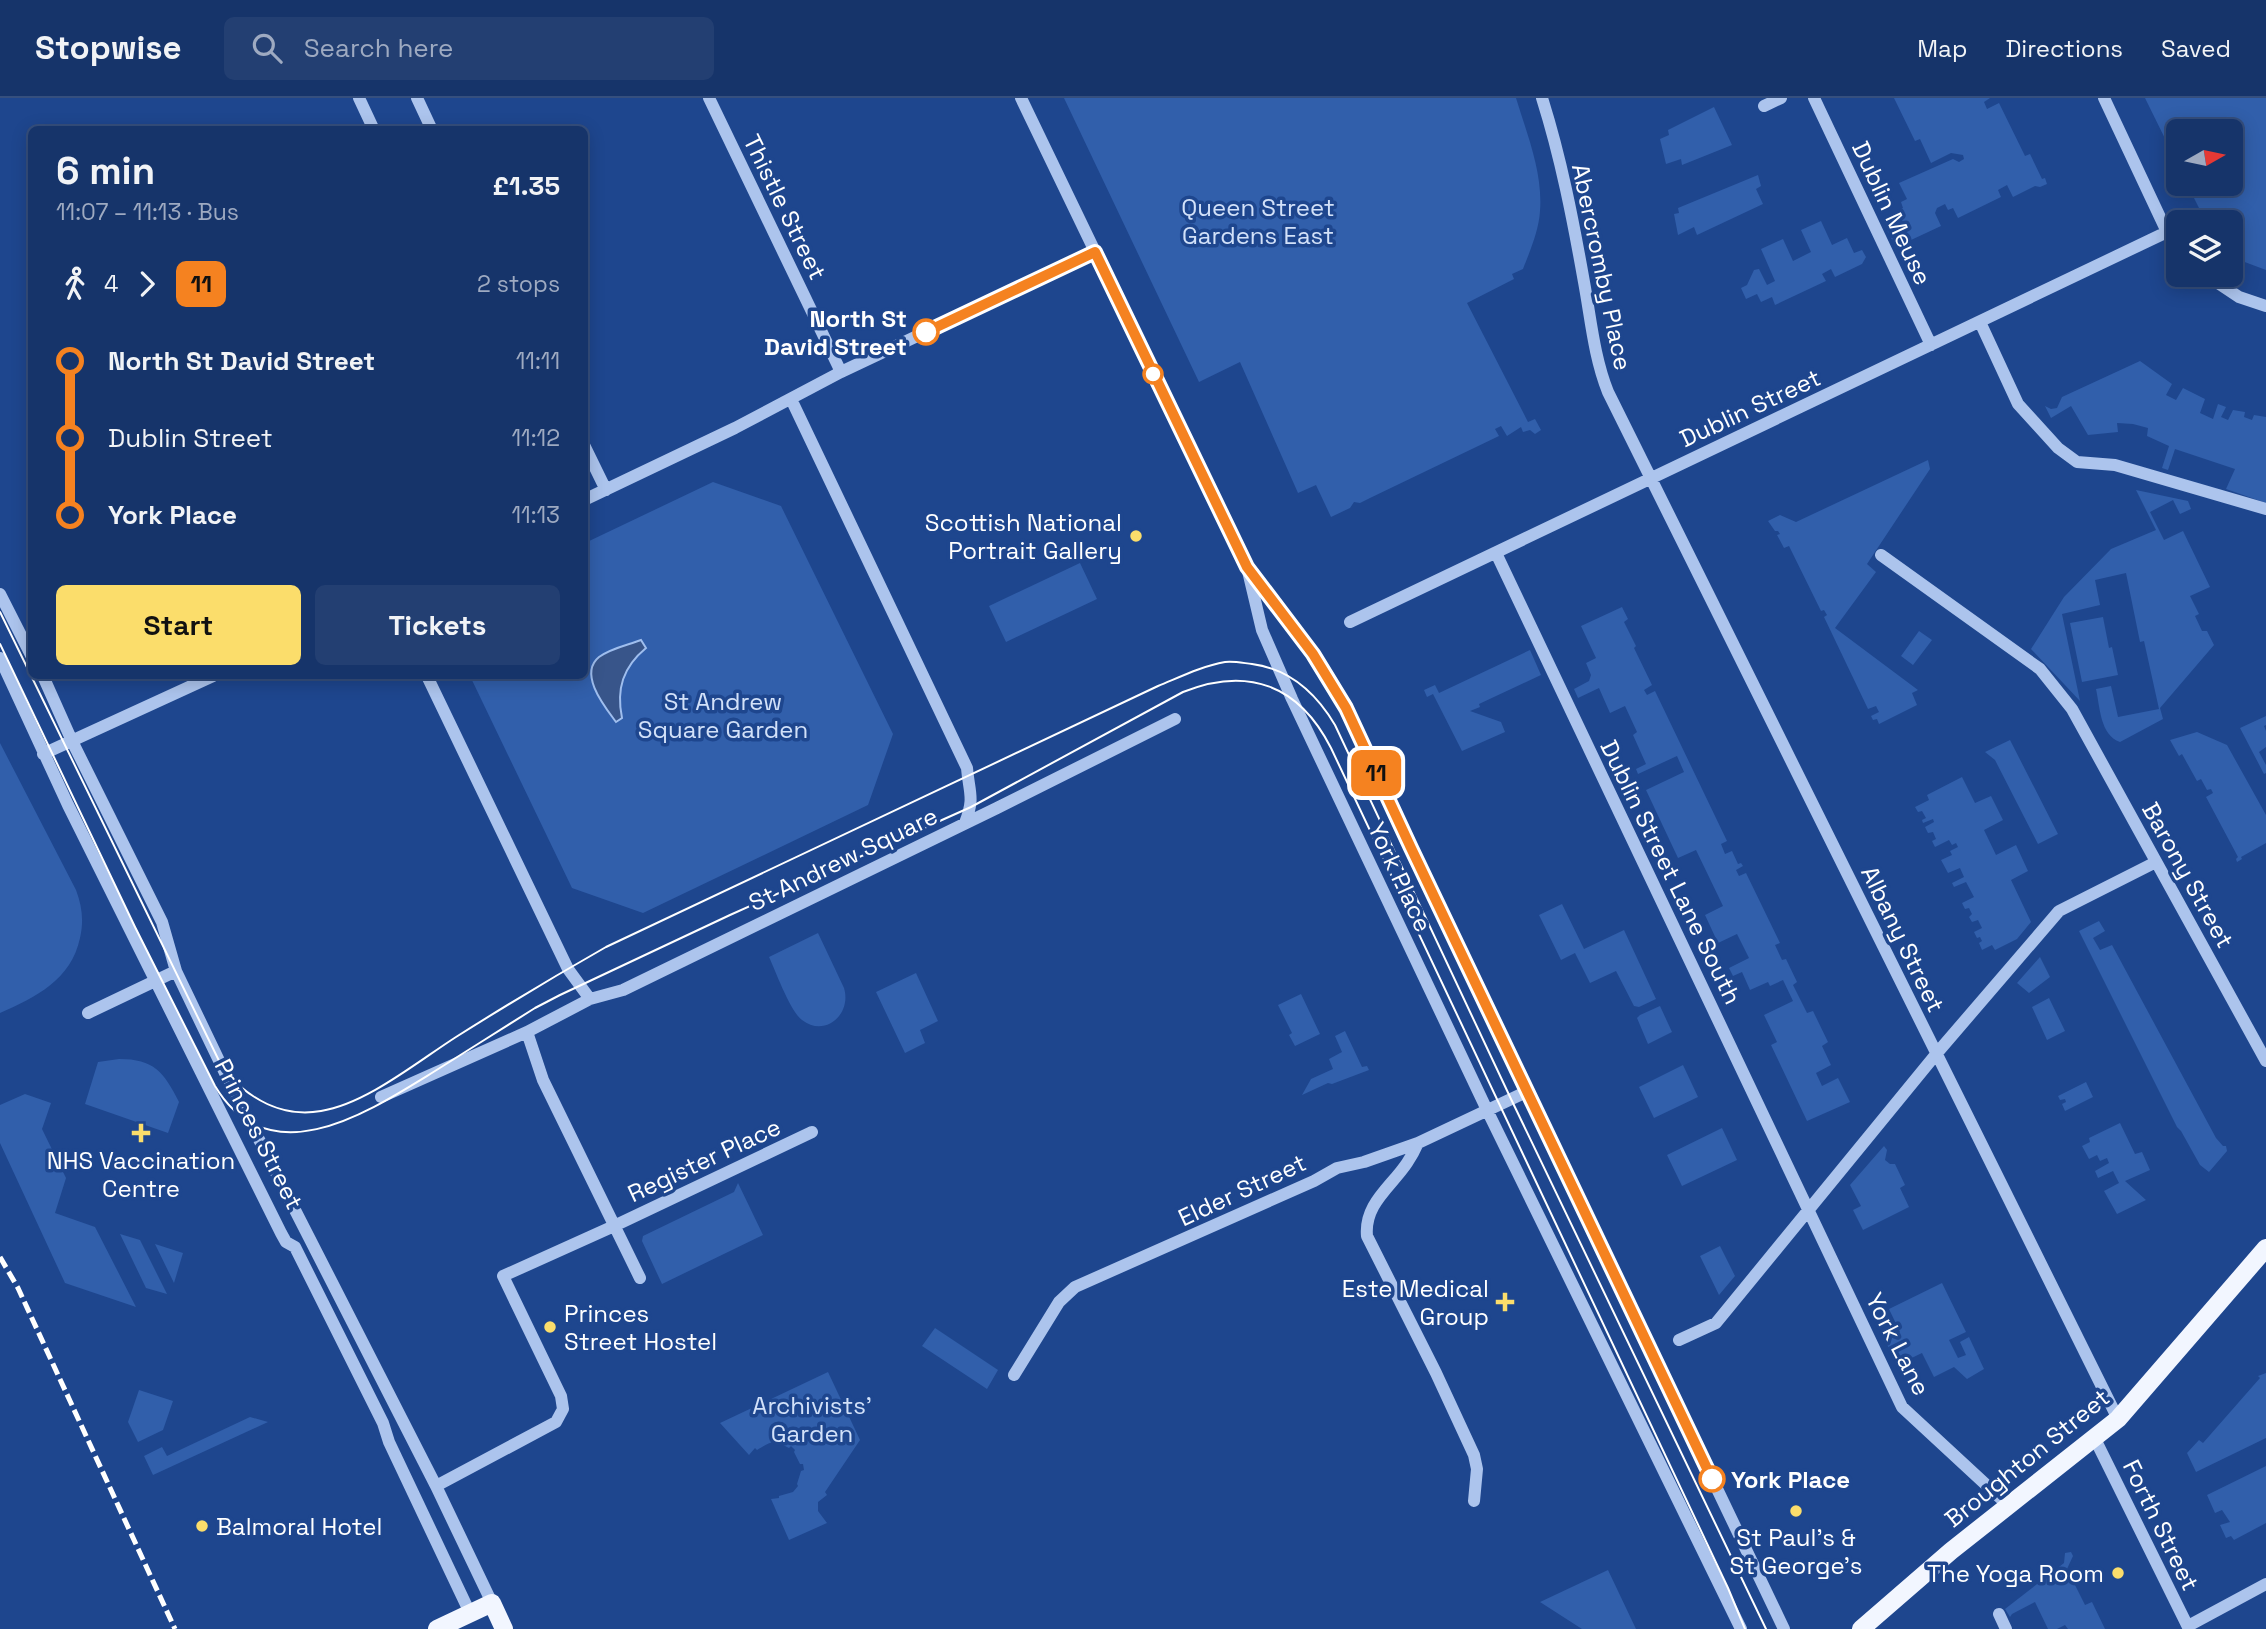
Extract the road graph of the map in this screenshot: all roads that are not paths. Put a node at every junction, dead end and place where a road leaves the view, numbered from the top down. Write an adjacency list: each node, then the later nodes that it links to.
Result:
1 (359, 98): 10 (street)
2 (417, 98): 11 (street)
3 (709, 98): 19 (street, Thistle Street)
4 (1021, 98): 14 (street)
5 (1542, 98): 22 (street, Abercromby Place)
6 (1781, 98): 9 (street)
7 (1814, 98): 18 (street, Dublin Meuse)
8 (2105, 98): 12 (street)
9 (1764, 106)
10 (372, 126)
11 (430, 126)
12 (2166, 230)
13 (2166, 232): 17 (street, Dublin Street)
14 (1095, 252): 19 (street); 28 (street)
15 (2224, 287): 16 (street)
16 (2266, 306)
17 (1980, 322): 18 (street, Dublin Street); 25 (street)
18 (1931, 345): 22 (street, Dublin Street)
19 (841, 372): 20 (street)
20 (791, 399): 23 (street); 39 (street, St Andrew Square)
21 (588, 453): 23 (street)
22 (1651, 478): 26 (street, Dublin Street); 46 (street, Albany Street)
23 (606, 490): 24 (street)
24 (588, 498)
25 (2266, 509)
26 (1496, 553): 30 (street, Dublin Street); 53 (street, Dublin Street Lane South)
27 (1881, 555): 40 (street, Barony Street)
28 (1247, 567): 48 (street, York Place); 50 (street, York Place)
29 (0, 594): 31 (street)
30 (1350, 622)
31 (28, 648)
32 (0, 658): 38 (street, Princes Street)
33 (44, 679): 37 (street, Princes Street)
34 (206, 679): 37 (street)
35 (428, 679): 43 (street)
36 (1175, 719): 39 (street)
37 (72, 741): 38 (street); 41 (street, Princes Street)
38 (43, 754): 42 (street, Princes Street)
39 (965, 823): 43 (street, St Andrew Square)
40 (2156, 862): 46 (street); 47 (street, Barony Street)
41 (176, 971): 42 (street); 61 (street, Princes Street)
42 (154, 982): 44 (street); 67 (street, Princes Street)
43 (590, 999): 45 (street, St Andrew Square)
44 (88, 1013)
45 (527, 1031): 49 (street, St Andrew Square); 54 (street)
46 (1937, 1053): 53 (street); 59 (street, Albany Street)
47 (2266, 1061)
48 (1526, 1092): 50 (street, Elder Street); 72 (street, York Place)
49 (381, 1097)
50 (1487, 1110): 52 (street, Elder Street); 71 (street, York Place)
51 (812, 1132): 54 (street, Register Place)
52 (1418, 1143): 58 (street, Elder Street); 62 (street)
53 (1808, 1209): 57 (street); 63 (street, York Lane)
54 (614, 1226): 56 (street); 61 (street, Register Place)
55 (2266, 1248): 59 (main road, Broughton Street)
56 (640, 1278)
57 (1679, 1340)
58 (1014, 1375)
59 (2119, 1419): 60 (main road, Broughton Street)
60 (2095, 1439): 63 (main road, Broughton Street); 68 (street, Forth Street)
61 (436, 1486): 65 (street, Princes Street)
62 (1474, 1501)
63 (2008, 1506): 73 (main road, Broughton Street)
64 (2266, 1584): 68 (street)
65 (492, 1603): 67 (main road); 70 (main road, Princes Street)
66 (1999, 1614): 74 (street)
67 (472, 1621): 69 (main road)
68 (2189, 1628)
69 (437, 1629)
70 (504, 1629)
71 (1741, 1629)
72 (1784, 1629)
73 (1861, 1629)
74 (2006, 1629)

